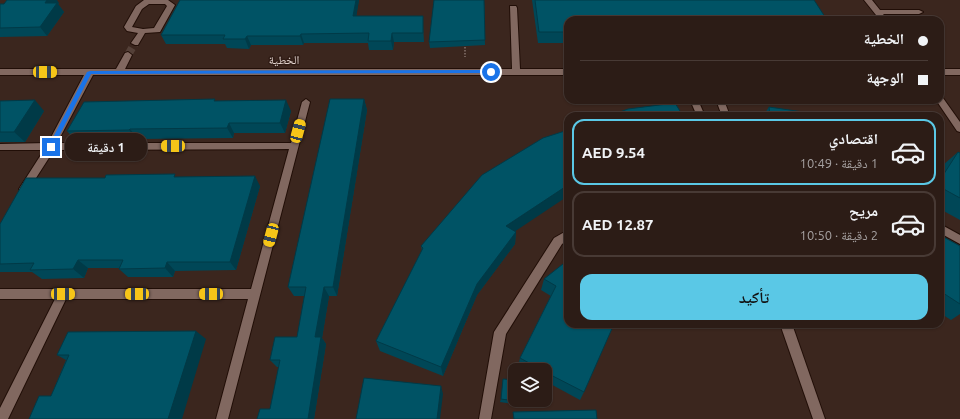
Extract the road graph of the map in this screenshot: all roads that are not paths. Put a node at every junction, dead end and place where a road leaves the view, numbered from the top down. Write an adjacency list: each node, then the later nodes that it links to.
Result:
1 (868, 0): 3 (street)
2 (513, 8): 9 (street)
3 (878, 12): 4 (street); 5 (street)
4 (919, 12)
5 (881, 16)
6 (143, 31): 6 (street); 7 (street)
7 (135, 43)
8 (128, 55): 12 (street)
9 (516, 71): 12 (street, الخطية); 13 (street, الخطية)
10 (0, 72): 11 (street, الخطية)
11 (90, 72): 12 (street, الخطية); 21 (street)
12 (119, 72)
13 (564, 72)
14 (944, 72): 15 (street)
15 (960, 72)
16 (306, 102): 19 (street)
17 (943, 104): 18 (street)
18 (960, 129)
19 (295, 146): 21 (street); 28 (street)
20 (0, 147): 21 (street)
21 (51, 147): 22 (street)
22 (17, 200)
23 (944, 230): 25 (street)
24 (564, 237): 32 (street)
25 (960, 240)
26 (0, 294): 27 (street)
27 (63, 294): 28 (street); 30 (street)
28 (255, 294): 31 (street)
29 (787, 328): 33 (street)
30 (1, 419)
31 (222, 419)
32 (485, 419)
33 (819, 419)

